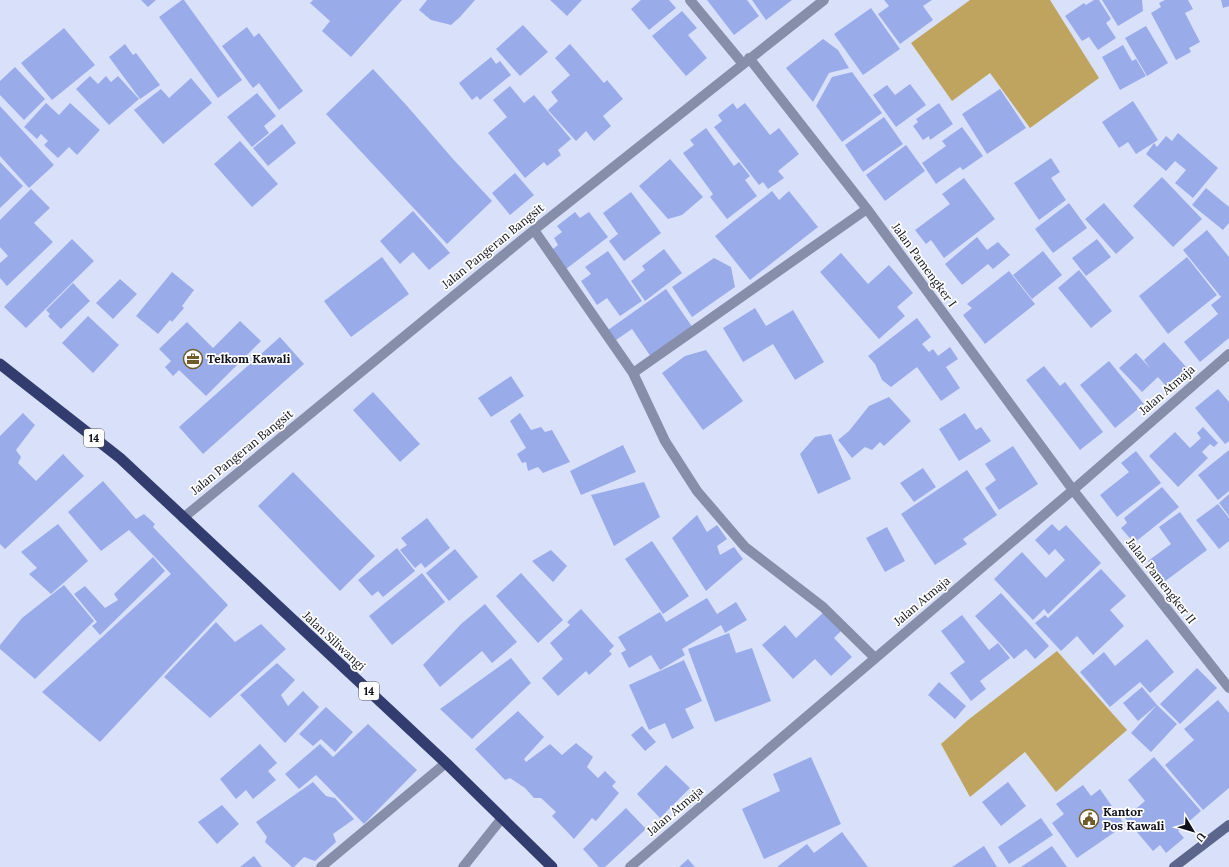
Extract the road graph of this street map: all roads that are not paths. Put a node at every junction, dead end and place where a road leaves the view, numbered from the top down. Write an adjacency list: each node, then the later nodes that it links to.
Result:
1 (690, 0): 3 (street, Jalan Pamengker I)
2 (824, 0): 3 (street, Jalan Pangeran Bangsit)
3 (746, 61): 4 (street, Jalan Pamengker I); 5 (street, Jalan Pangeran Bangsit)
4 (867, 209): 8 (street); 9 (street, Jalan Pamengker I)
5 (534, 230): 8 (street); 10 (street, Jalan Pangeran Bangsit)
6 (1229, 354): 9 (street, Jalan Atmaja)
7 (0, 364): 10 (highway, 14)
8 (633, 373): 11 (street)
9 (1073, 490): 11 (street, Jalan Atmaja); 12 (street, Jalan Pamengker II)
10 (183, 518): 13 (highway, Jalan Siliwangi / 14)
11 (875, 658): 19 (street, Jalan Atmaja)
12 (1229, 688)
13 (446, 763): 14 (highway, Jalan Siliwangi / 14); 16 (street)
14 (502, 818): 17 (street); 18 (highway, Jalan Siliwangi / 14)
15 (1229, 825): 20 (main road)
16 (321, 867)
17 (463, 867)
18 (552, 867)
19 (630, 867)
20 (1174, 867)

